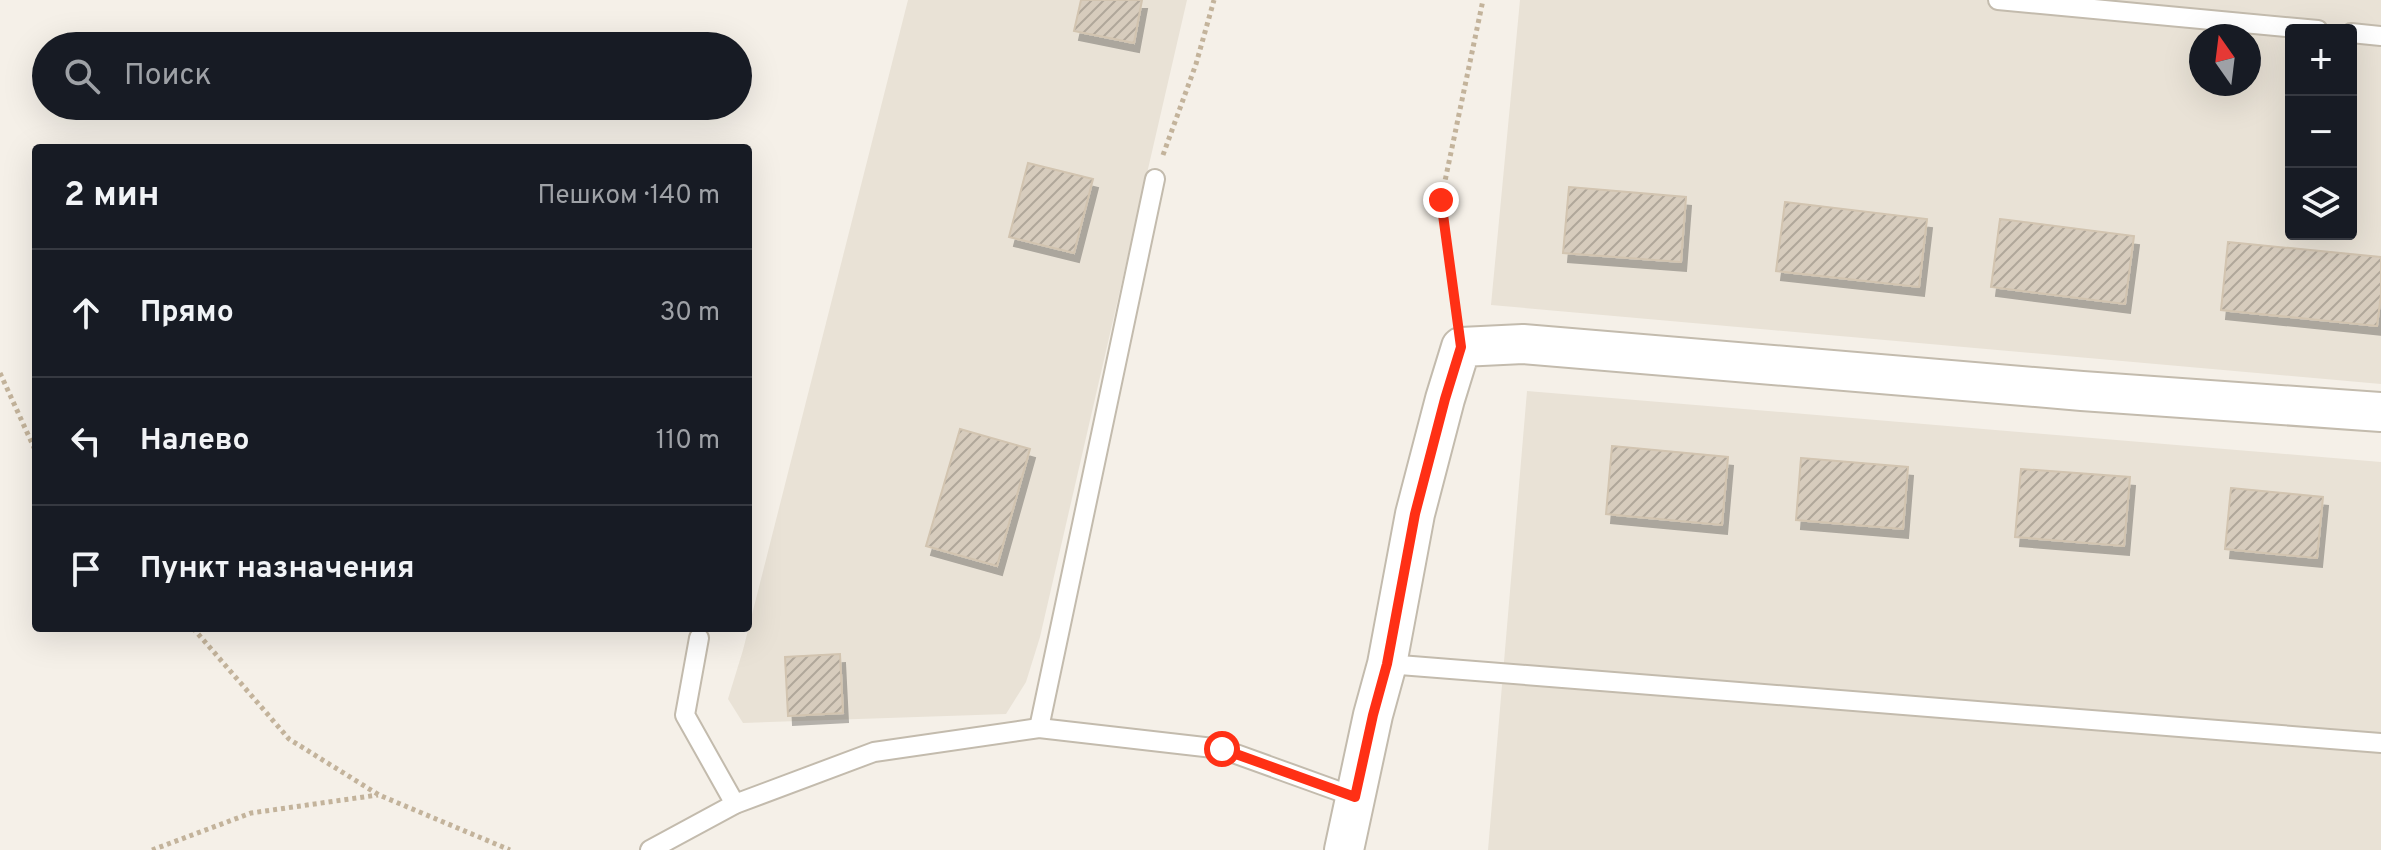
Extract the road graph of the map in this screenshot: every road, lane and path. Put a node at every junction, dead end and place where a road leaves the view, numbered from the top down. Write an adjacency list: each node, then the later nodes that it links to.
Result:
1 (1214, 0): 7 (path)
2 (1483, 0): 8 (path)
3 (1998, 0): 4 (lane)
4 (2285, 27)
5 (2357, 34): 6 (lane)
6 (2381, 36)
7 (1155, 179): 15 (lane)
8 (1461, 347): 10 (street); 14 (street)
9 (0, 373): 11 (path)
10 (2381, 412)
11 (32, 443)
12 (196, 632): 17 (path)
13 (699, 638): 19 (lane)
14 (1387, 664): 16 (lane); 18 (street)
15 (1039, 728): 18 (lane); 19 (lane)
16 (2381, 743)
17 (379, 795): 20 (path); 21 (path)
18 (1355, 797): 23 (street)
19 (735, 804): 22 (lane)
20 (152, 850)
21 (510, 850)
22 (650, 850)
23 (1344, 850)

